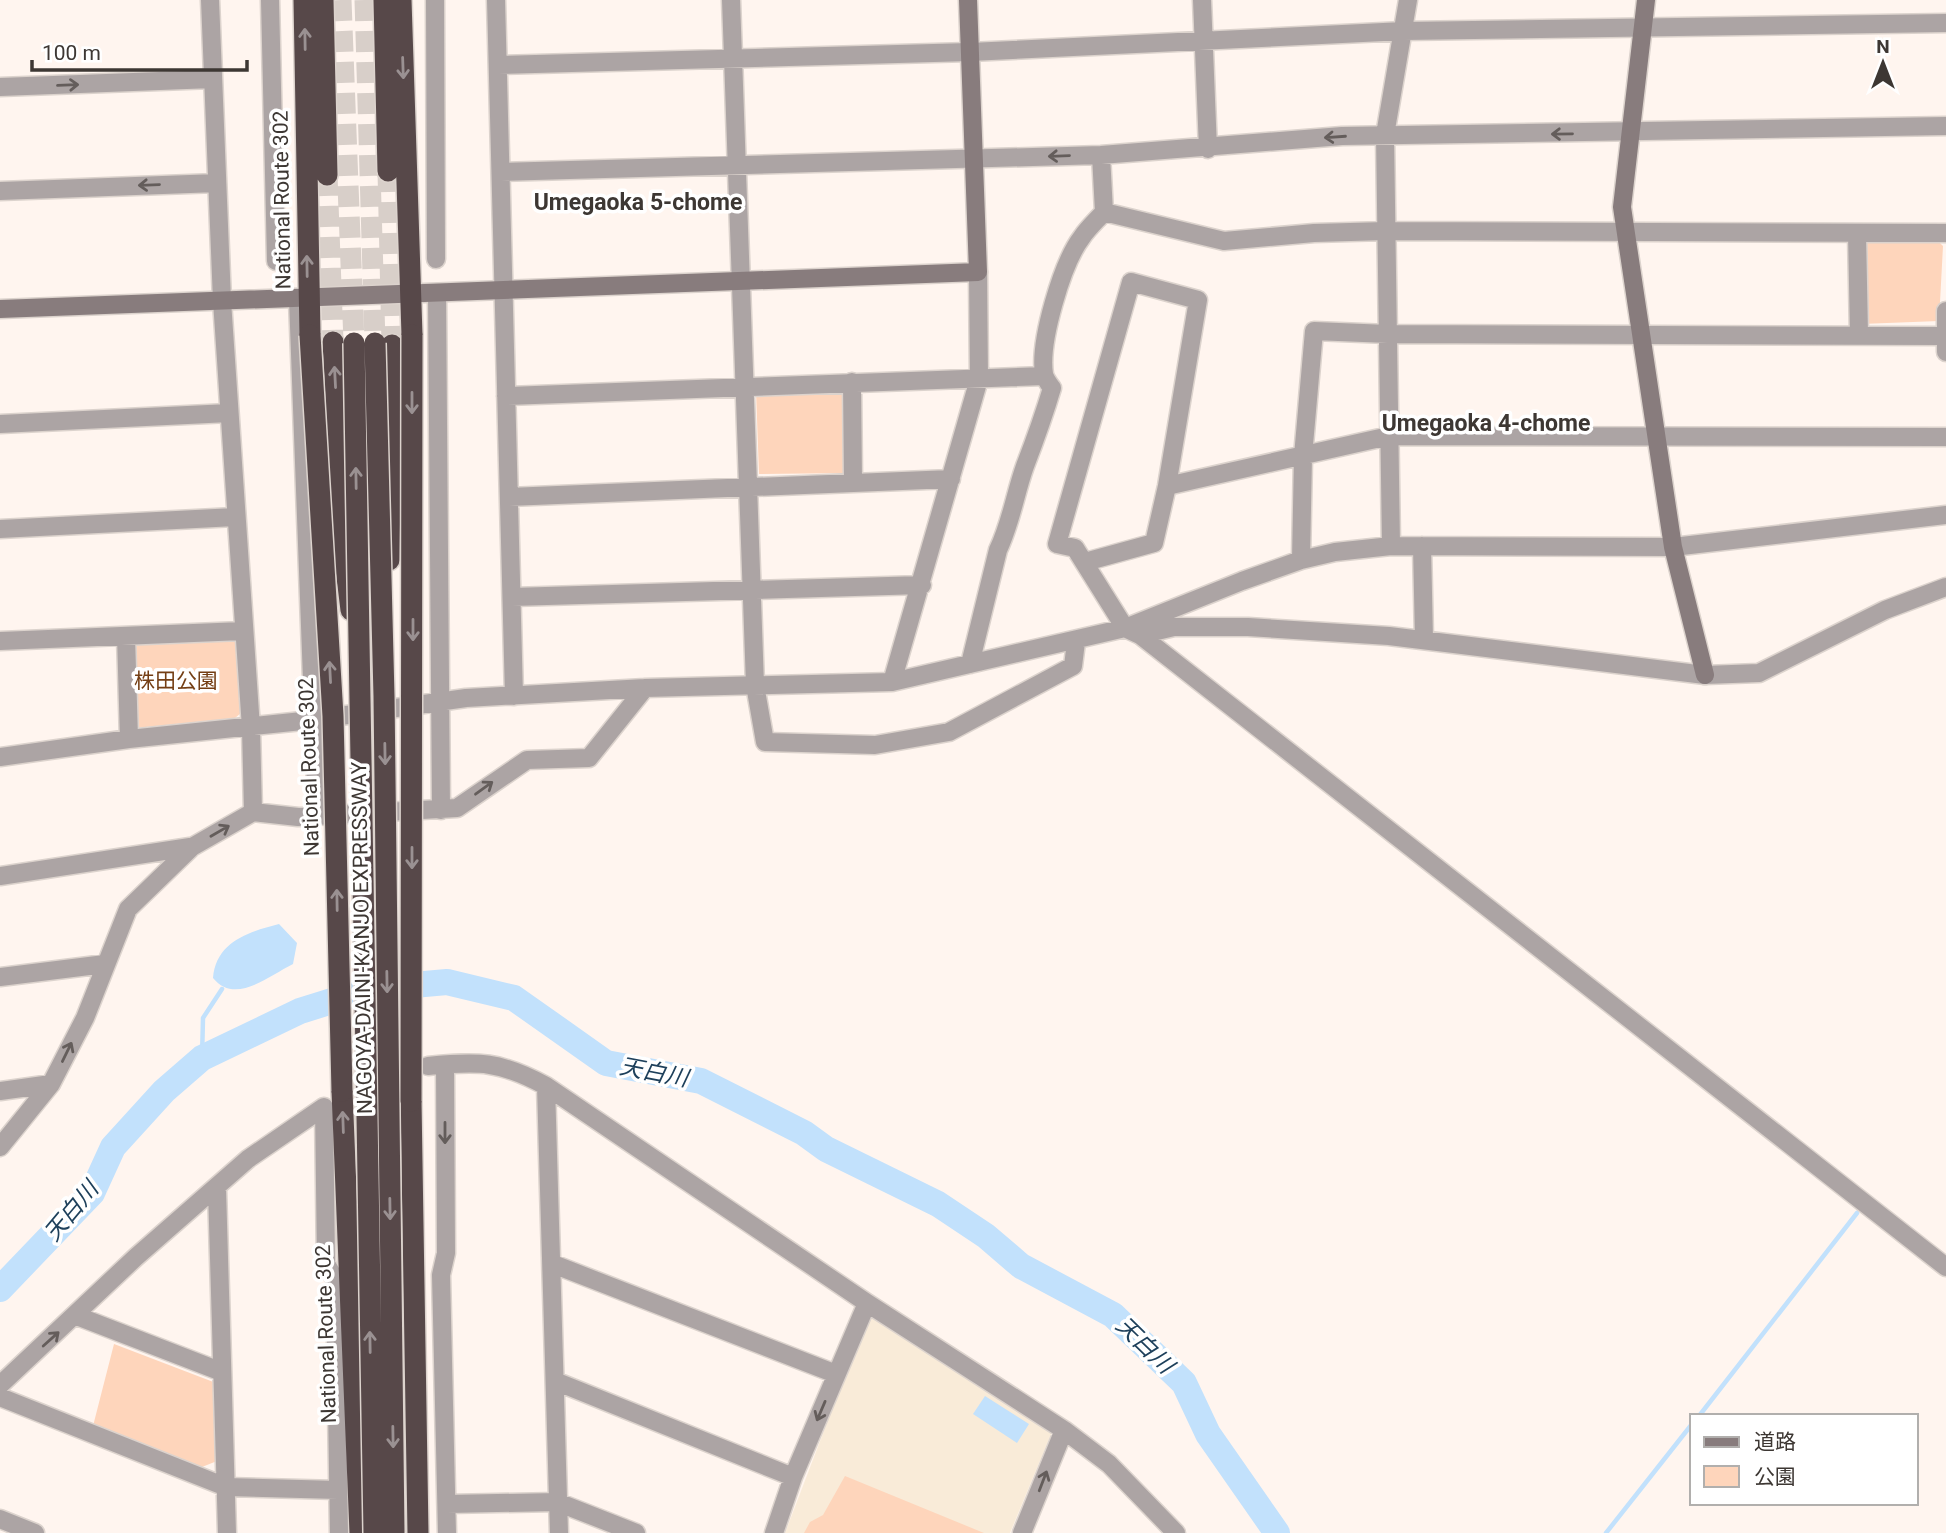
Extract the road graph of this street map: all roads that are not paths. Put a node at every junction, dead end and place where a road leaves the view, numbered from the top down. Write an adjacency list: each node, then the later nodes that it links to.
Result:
1 (210, 0): 21 (street)
2 (270, 0): 41 (street)
3 (304, 0): 47 (highway, National Route 302, one-way to 3)
4 (323, 0): 32 (highway)
5 (384, 0): 30 (highway)
6 (401, 0): 46 (highway, one-way to 46)
7 (435, 0): 40 (street)
8 (496, 0): 20 (street)
9 (731, 0): 19 (street)
10 (968, 0): 18 (street)
11 (1202, 0): 17 (street)
12 (1408, 0): 16 (street)
13 (1646, 0): 15 (street)
14 (1946, 23): 15 (street)
15 (1643, 26): 16 (street); 24 (street)
16 (1404, 32): 17 (street); 25 (street)
17 (1203, 42): 18 (street); 26 (street)
18 (970, 52): 19 (street); 28 (street)
19 (733, 59): 20 (street); 29 (street)
20 (498, 65): 31 (street)
21 (213, 79): 22 (street, one-way to 21); 33 (street)
22 (0, 87)
23 (1946, 126): 24 (street)
24 (1630, 133): 25 (street, one-way to 25); 37 (street)
25 (1385, 135): 26 (street, one-way to 26); 36 (street)
26 (1208, 149): 27 (street)
27 (1101, 155): 28 (street, one-way to 28); 35 (street)
28 (974, 159): 29 (street); 42 (street)
29 (737, 166): 31 (street); 43 (street)
30 (388, 171)
31 (501, 172): 44 (street)
32 (327, 175)
33 (217, 183): 34 (street, one-way to 34); 48 (street)
34 (0, 191)
35 (1104, 212): 36 (street); 56 (street)
36 (1386, 231): 37 (street); 52 (street)
37 (1625, 232): 38 (street); 51 (street)
38 (1857, 233): 39 (street); 53 (street)
39 (1946, 233)
40 (436, 259)
41 (276, 261)
42 (978, 272): 43 (street); 57 (street)
43 (741, 281): 44 (street); 59 (street)
44 (504, 290): 45 (street); 60 (street)
45 (437, 293): 46 (street); 96 (street)
46 (410, 294): 47 (street); 135 (highway, one-way to 135, bridge)
47 (303, 298): 48 (street); 97 (street); 132 (highway, National Route 302, one-way to 47, bridge)
48 (222, 301): 49 (street); 61 (street)
49 (0, 309)
50 (1946, 310): 54 (street)
51 (1641, 333): 52 (street); 53 (street); 64 (street)
52 (1388, 334): 63 (street); 66 (street)
53 (1859, 334): 54 (street)
54 (1945, 336): 55 (street)
55 (1946, 352)
56 (1044, 376): 57 (street); 90 (street)
57 (979, 379): 58 (street); 67 (street)
58 (852, 382): 59 (street); 68 (street)
59 (745, 386): 60 (street); 69 (street)
60 (506, 396): 71 (street)
61 (229, 413): 62 (street); 73 (street)
62 (0, 424)
63 (1389, 436): 64 (street); 66 (street); 75 (street)
64 (1658, 436): 65 (street); 77 (street)
65 (1946, 437)
66 (1303, 456): 70 (street); 78 (street)
67 (951, 479): 68 (street); 80 (street)
68 (853, 483): 69 (street)
69 (748, 486): 71 (street); 82 (street)
70 (1167, 486): 79 (street); 79 (street)
71 (509, 497): 83 (street)
72 (1946, 515): 77 (street)
73 (235, 517): 74 (street); 84 (street)
74 (0, 529)
75 (1391, 546): 76 (street); 78 (street)
76 (1422, 546): 77 (street); 87 (street)
77 (1673, 547): 91 (street)
78 (1301, 560): 85 (street)
79 (1085, 562): 85 (street)
80 (922, 585): 82 (street); 92 (street)
81 (1946, 587): 91 (street)
82 (752, 588): 83 (street); 93 (street)
83 (512, 597): 95 (street)
84 (242, 631): 86 (street); 98 (street)
85 (1132, 632): 87 (street); 89 (street); 114 (street)
86 (126, 636): 88 (street); 99 (street)
87 (1424, 640): 91 (street)
88 (0, 641)
89 (1076, 642): 90 (street); 93 (street)
90 (970, 664): 92 (street)
91 (1705, 675)
92 (892, 682): 93 (street)
93 (755, 685): 94 (street)
94 (645, 688): 95 (street); 101 (street, one-way to 94)
95 (514, 695): 96 (street)
96 (439, 702): 97 (street); 101 (street)
97 (312, 720): 98 (street); 103 (street)
98 (251, 728): 99 (street); 102 (street)
99 (130, 739): 100 (street)
100 (0, 757)
101 (441, 810): 103 (street)
102 (253, 812): 103 (street); 104 (street, one-way to 102)
103 (317, 816)
104 (192, 847): 105 (street); 106 (street)
105 (0, 876)
106 (105, 964): 107 (street); 108 (street, one-way to 106)
107 (0, 977)
108 (51, 1084): 110 (street); 111 (street)
109 (546, 1086): 113 (street); 115 (street); 127 (street, one-way to 127)
110 (0, 1091)
111 (0, 1147)
112 (217, 1189): 116 (street); 117 (street); 125 (street)
113 (552, 1264): 118 (street); 119 (street)
114 (1946, 1267)
115 (867, 1303): 118 (street); 122 (street)
116 (77, 1316): 117 (street); 120 (street, one-way to 116)
117 (222, 1372): 124 (street)
118 (836, 1374): 123 (street, one-way to 123)
119 (555, 1381): 123 (street); 126 (street)
120 (0, 1385)
121 (0, 1398): 124 (street)
122 (1064, 1430): 140 (street, one-way to 122); 141 (street)
123 (793, 1477): 139 (street)
124 (226, 1487): 125 (street); 130 (street)
125 (338, 1490): 131 (street)
126 (557, 1502): 127 (street); 137 (street); 138 (street)
127 (447, 1504): 136 (street)
128 (0, 1519): 129 (street)
129 (35, 1533)
130 (227, 1533)
131 (339, 1533)
132 (359, 1533)
133 (374, 1533): 134 (highway, NAGOYA-DAINI-KANJO EXPRESSWAY, one-way to 134, bridge)
134 (394, 1533)
135 (418, 1533)
136 (447, 1533)
137 (559, 1533)
138 (636, 1533)
139 (774, 1533)
140 (1022, 1533)
141 (1176, 1533)

